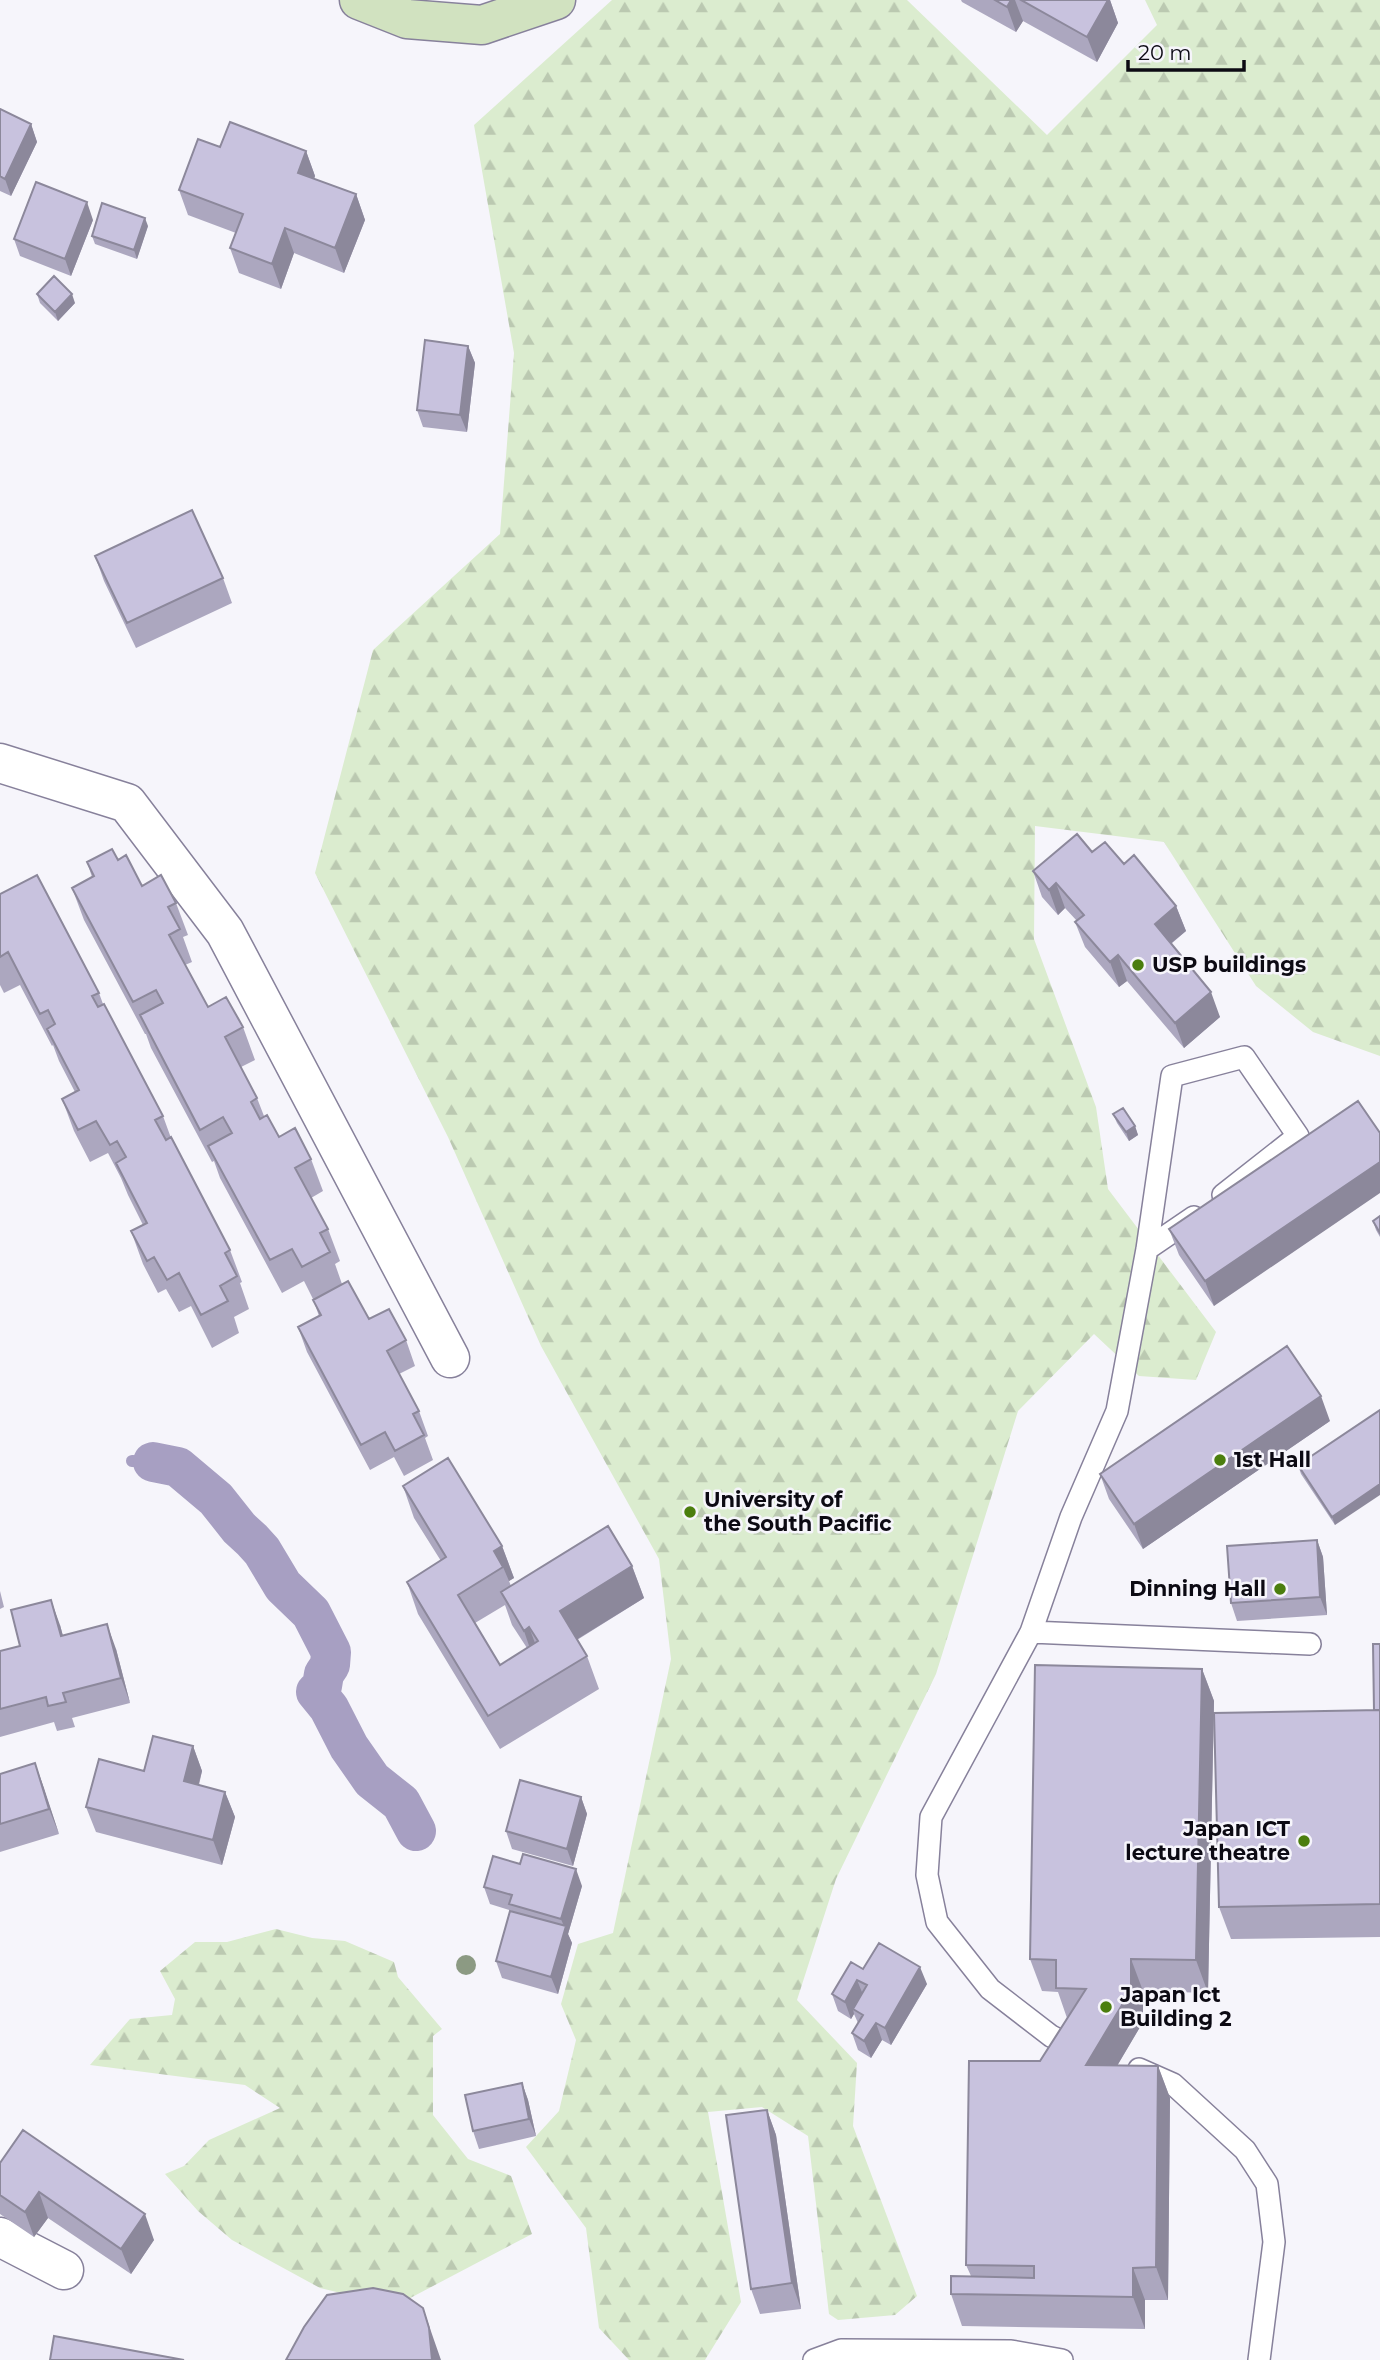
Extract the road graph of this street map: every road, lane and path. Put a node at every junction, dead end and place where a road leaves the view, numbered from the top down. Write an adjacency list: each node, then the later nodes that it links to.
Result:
1 (359, 0): 2 (main road)
2 (556, 0)
3 (0, 762): 5 (street)
4 (1147, 1249): 4 (lane); 6 (lane)
5 (450, 1358)
6 (1031, 1632): 7 (lane); 12 (lane)
7 (1310, 1644)
8 (0, 2236): 9 (street)
9 (64, 2270)
10 (814, 2360): 11 (lane)
11 (1062, 2360)
12 (1259, 2360)

